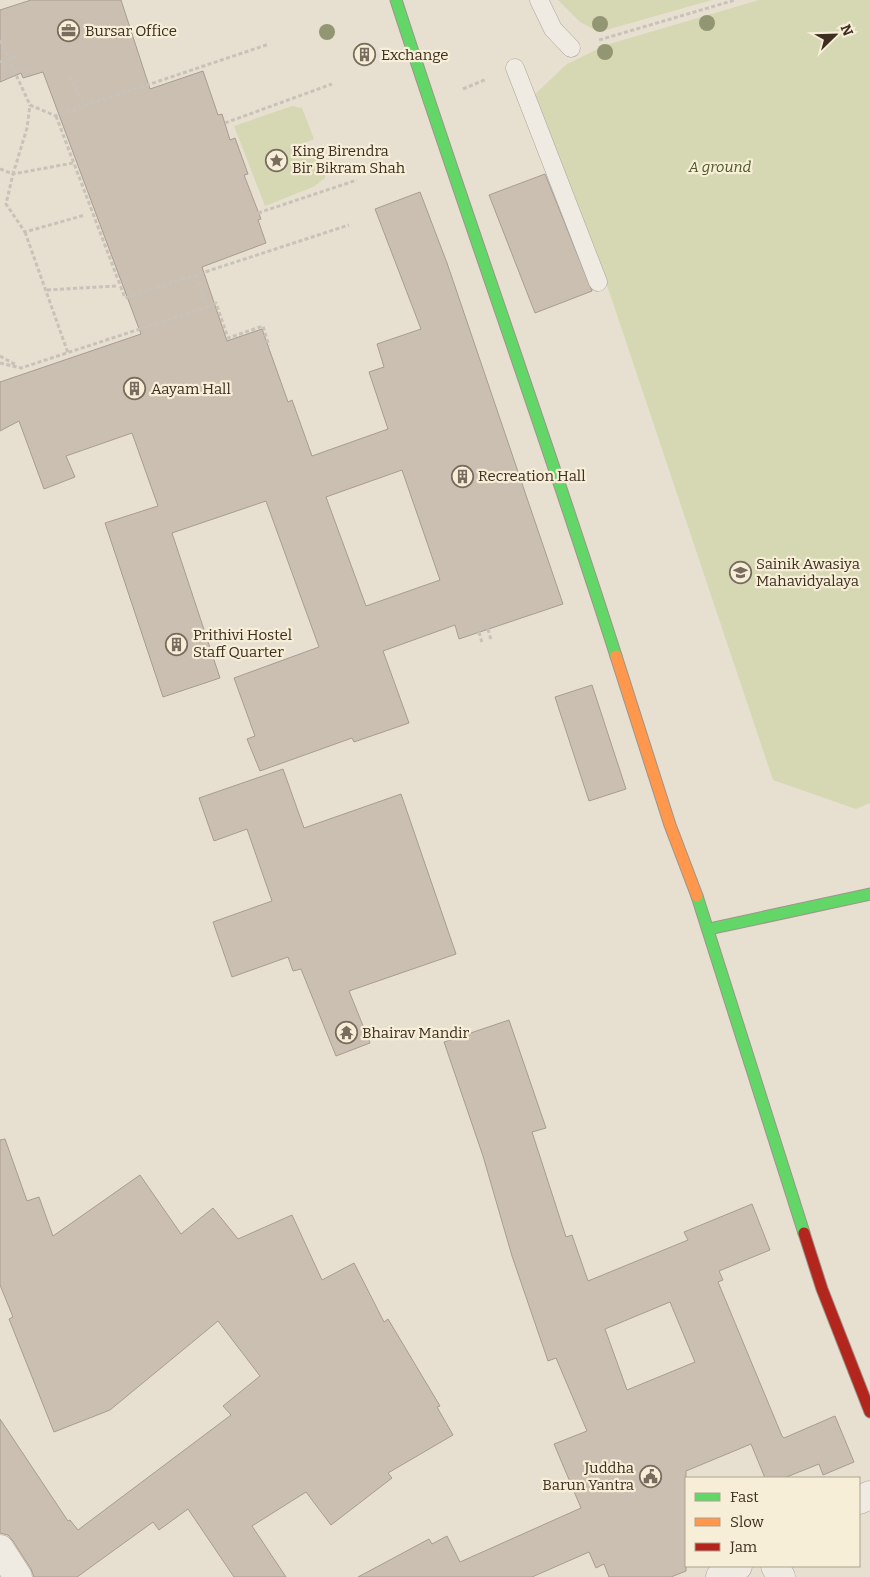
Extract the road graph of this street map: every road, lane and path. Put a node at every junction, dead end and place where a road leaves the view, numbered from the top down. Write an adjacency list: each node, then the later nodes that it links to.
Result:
1 (396, 0): 39 (main road)
2 (539, 0): 5 (lane)
3 (0, 40): 7 (path)
4 (269, 44): 13 (path)
5 (571, 48)
6 (16, 56): 7 (path)
7 (8, 59): 8 (path); 12 (path)
8 (0, 62)
9 (515, 68): 25 (lane)
10 (69, 77): 13 (path)
11 (332, 84): 15 (path)
12 (30, 105): 14 (path); 18 (path)
13 (85, 106): 14 (path)
14 (56, 116): 16 (path)
15 (225, 123)
16 (73, 163): 18 (path); 24 (path)
17 (0, 169): 18 (path)
18 (13, 174): 23 (path)
19 (357, 180): 20 (path)
20 (258, 213)
21 (85, 216): 23 (path)
22 (349, 225): 24 (path)
23 (25, 232): 27 (path)
24 (196, 275): 28 (path)
25 (598, 282)
26 (116, 286): 27 (path)
27 (47, 290): 30 (path)
28 (207, 307): 29 (path); 30 (path)
29 (269, 346)
30 (68, 353): 33 (path)
31 (0, 356): 33 (path)
32 (0, 363): 33 (path)
33 (21, 368)
34 (488, 629): 36 (path)
35 (479, 632): 37 (path)
36 (492, 640)
37 (482, 643)
38 (870, 894): 39 (main road)
39 (709, 929): 40 (main road)
40 (870, 1412)
41 (0, 1549): 42 (street)
42 (18, 1577)

